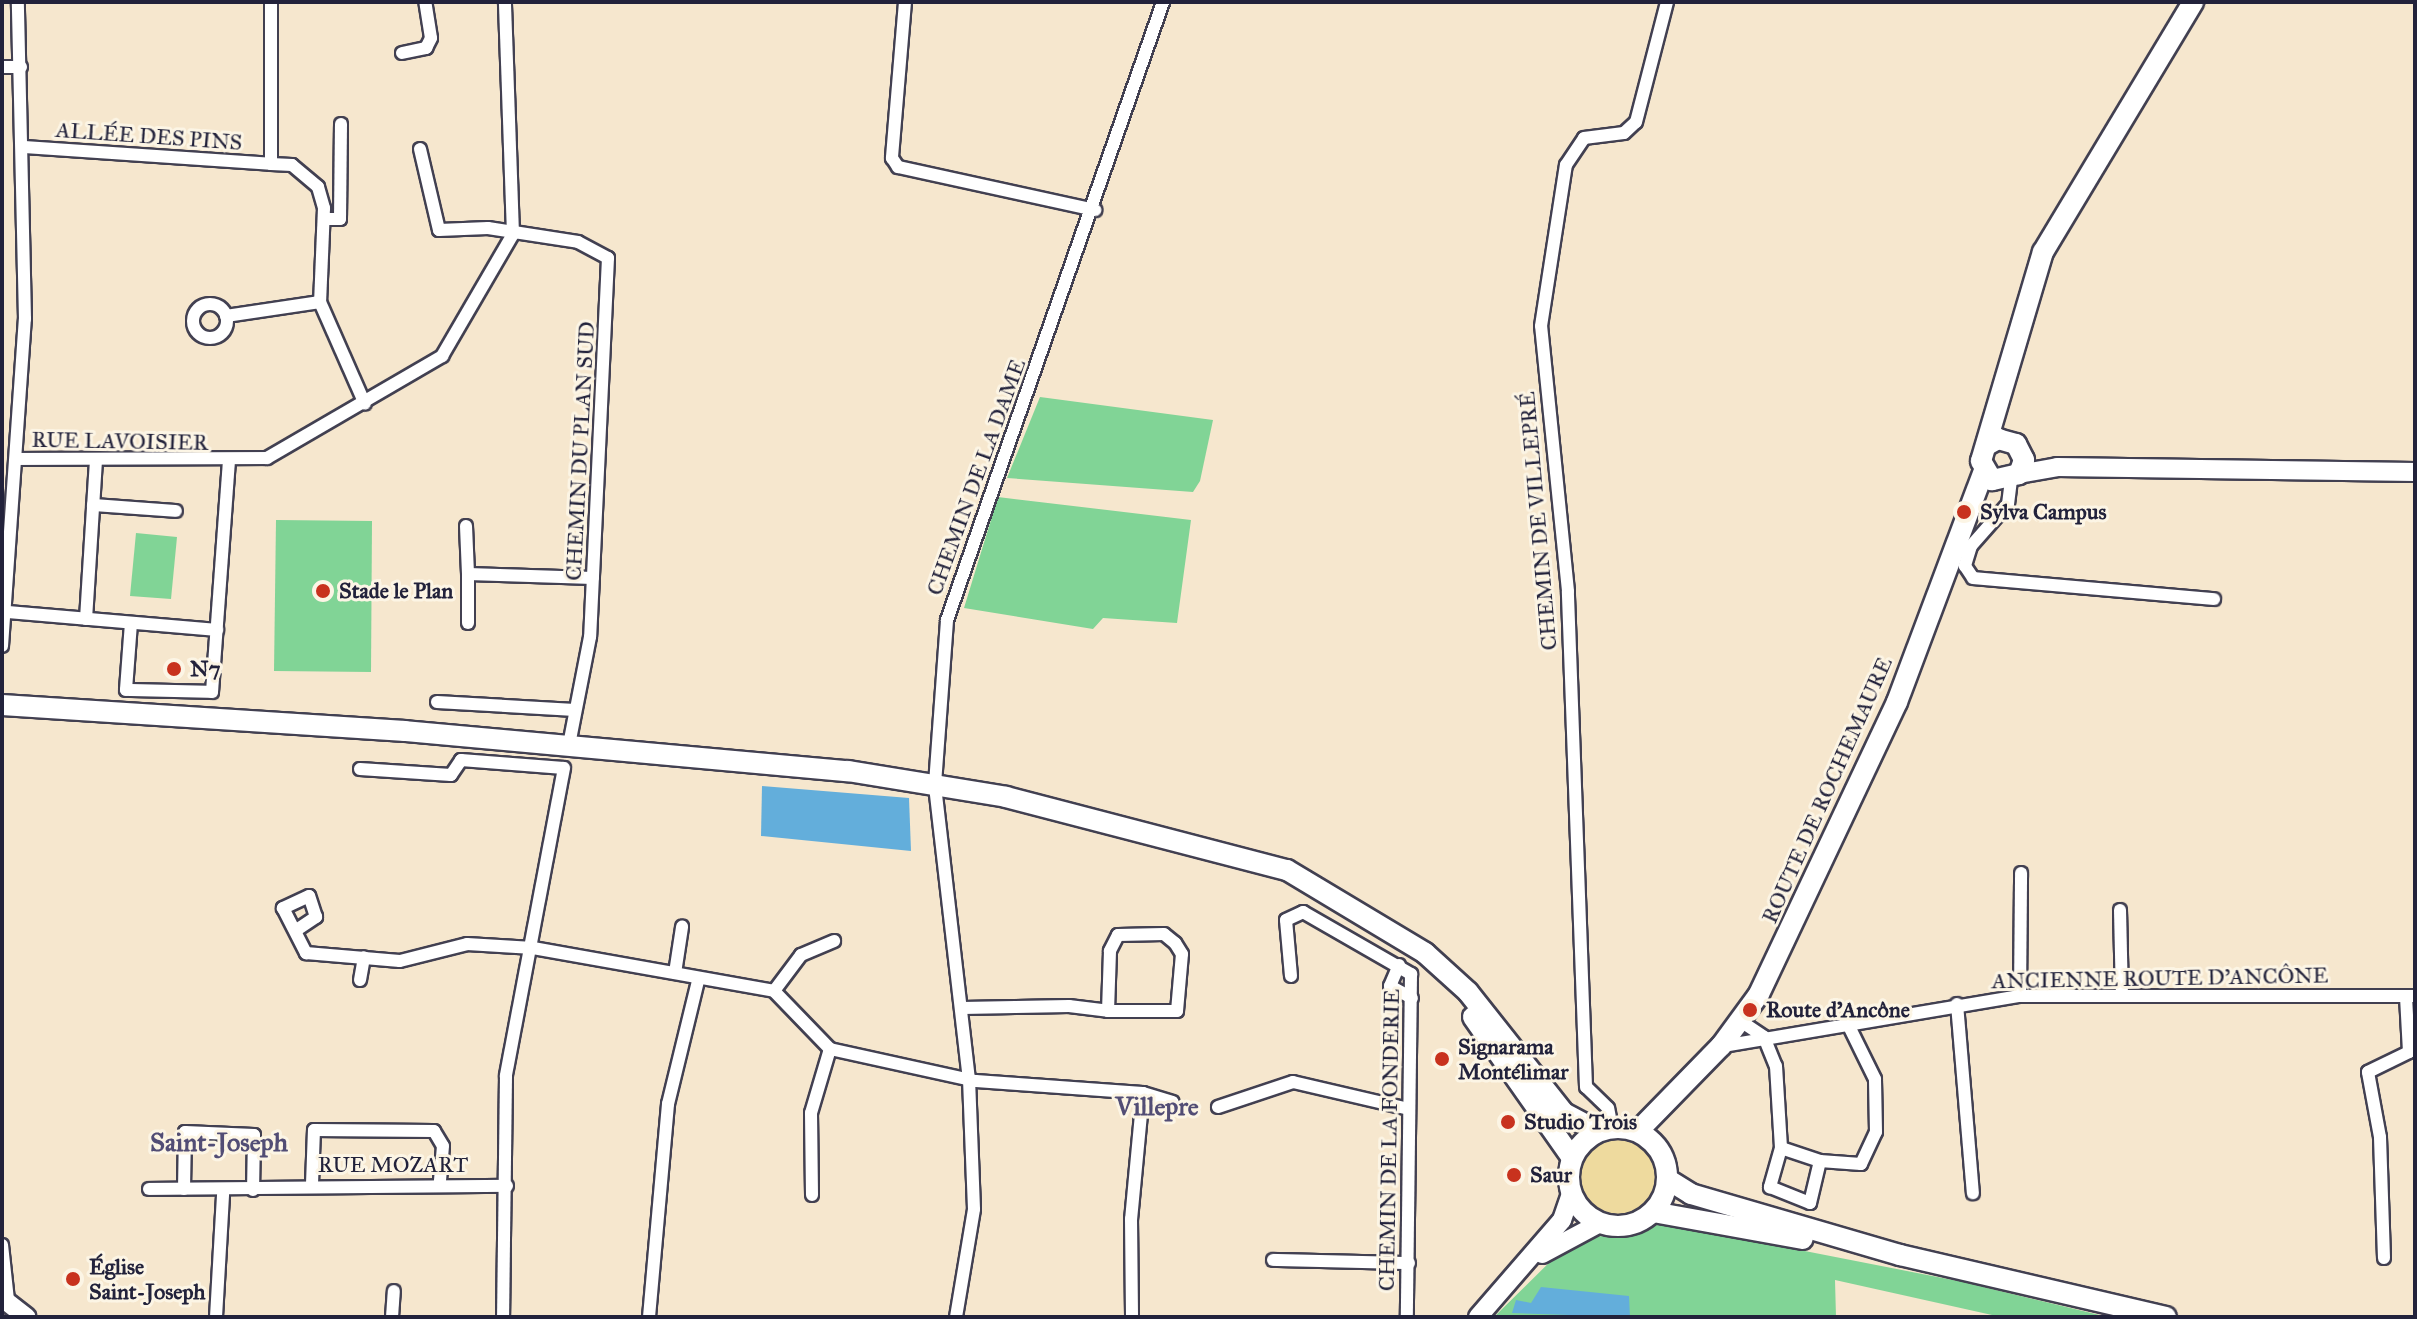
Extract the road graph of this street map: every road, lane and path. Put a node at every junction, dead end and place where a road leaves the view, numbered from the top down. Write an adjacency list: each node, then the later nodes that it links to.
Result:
1 (18, 2): 11 (street)
2 (271, 2): 15 (street)
3 (425, 2): 9 (street)
4 (505, 2): 18 (street)
5 (905, 2): 16 (street)
6 (1163, 2): 16 (street, CHEMIN DE LA DAME)
7 (1667, 2): 77 (street, CHEMIN DE VILLEPRÉ)
8 (2193, 2): 21 (main road)
9 (402, 53)
10 (2, 67): 11 (street)
11 (21, 67): 13 (street)
12 (341, 124): 17 (street)
13 (23, 147): 15 (street, ALLÉE DES PINS); 23 (street)
14 (420, 149): 18 (street)
15 (271, 164): 17 (street, ALLÉE DES PINS)
16 (1095, 210): 45 (street, CHEMIN DE LA DAME)
17 (324, 219): 19 (street)
18 (513, 234): 22 (street); 32 (street, CHEMIN DU PLAN SUD)
19 (320, 302): 20 (street); 22 (street)
20 (226, 316)
21 (2010, 354): 26 (main road); 26 (main road)
22 (365, 404): 25 (street)
23 (17, 459): 24 (street, RUE LAVOISIER); 34 (street)
24 (96, 461): 25 (street, RUE LAVOISIER); 28 (street)
25 (229, 463): 38 (street, RUE LAVOISIER)
26 (2007, 467): 27 (street); 33 (street); 68 (main road, ROUTE DE ROCHEMAURE)
27 (2415, 472)
28 (93, 505): 29 (street); 35 (street)
29 (176, 511)
30 (466, 526): 31 (street)
31 (468, 574): 32 (street); 37 (street)
32 (593, 578): 42 (street, CHEMIN DU PLAN SUD)
33 (2214, 599)
34 (6, 617): 35 (street); 39 (street)
35 (86, 619): 36 (street)
36 (131, 623): 38 (street); 38 (street, RUE LAVOISIER)
37 (468, 623)
38 (217, 630)
39 (2, 646)
40 (437, 702): 42 (street)
41 (2, 705): 43 (main road)
42 (575, 710): 43 (street, CHEMIN DU PLAN SUD)
43 (569, 745): 45 (main road)
44 (360, 769): 51 (street)
45 (935, 784): 52 (main road); 65 (street, CHEMIN DE LA DAME)
46 (2021, 873): 60 (street)
47 (2120, 910): 61 (street)
48 (682, 927): 55 (street)
49 (298, 929): 53 (street)
50 (834, 941): 59 (street)
51 (533, 948): 53 (street); 55 (street); 86 (street)
52 (1425, 953): 77 (main road); 81 (main road)
53 (364, 957): 57 (street)
54 (1399, 965): 56 (street, CHEMIN DE LA FONDERIE); 63 (street, CHEMIN DE LA FONDERIE); 63 (street)
55 (675, 973): 58 (street)
56 (1291, 976)
57 (360, 980)
58 (698, 981): 59 (street); 108 (street)
59 (774, 991): 71 (street)
60 (2020, 996): 61 (street, ANCIENNE ROUTE D'ANCÔNE); 64 (street, ANCIENNE ROUTE D'ANCÔNE)
61 (2122, 996): 62 (street, ANCIENNE ROUTE D'ANCÔNE)
62 (2410, 996): 98 (street)
63 (1412, 998): 76 (street, CHEMIN DE LA FONDERIE)
64 (1957, 1004): 67 (street, ANCIENNE ROUTE D'ANCÔNE); 90 (street)
65 (962, 1008): 66 (street); 72 (street, CHEMIN DE LA DAME)
66 (1108, 1011): 66 (street)
67 (1846, 1020): 69 (street, ANCIENNE ROUTE D'ANCÔNE); 82 (street)
68 (1742, 1022): 69 (street); 70 (main road, ROUTE DE ROCHEMAURE)
69 (1764, 1037): 70 (street, ANCIENNE ROUTE D'ANCÔNE); 80 (street)
70 (1721, 1046): 78 (main road, ROUTE DE ROCHEMAURE); 79 (main road, ROUTE DE ROCHEMAURE)
71 (830, 1049): 72 (street); 93 (street)
72 (969, 1080): 73 (street); 109 (street, CHEMIN DE LA DAME)
73 (1143, 1093): 74 (street); 110 (street)
74 (1173, 1102)
75 (1218, 1107): 76 (street)
76 (1409, 1109): 100 (street, CHEMIN DE LA FONDERIE)
77 (1605, 1129): 78 (main road); 81 (main road)
78 (1638, 1131): 79 (main road)
79 (1656, 1144): 83 (main road)
80 (1781, 1148): 82 (street); 82 (street)
81 (1572, 1158): 92 (main road)
82 (1820, 1161)
83 (1667, 1179): 94 (main road); 97 (main road)
84 (312, 1184): 85 (street, RUE MOZART); 85 (street); 89 (street, RUE MOZART)
85 (440, 1184): 86 (street, RUE MOZART)
86 (507, 1186): 107 (street)
87 (149, 1189): 88 (street, RUE MOZART)
88 (184, 1189): 89 (street); 91 (street, RUE MOZART)
89 (253, 1190): 91 (street, RUE MOZART)
90 (1973, 1193)
91 (223, 1194): 105 (street)
92 (1571, 1194): 95 (main road); 101 (street)
93 (812, 1195)
94 (1653, 1212): 95 (main road); 97 (main road)
95 (1600, 1223): 101 (street)
96 (2, 1245): 103 (street)
97 (1900, 1255): 113 (main road)
98 (2384, 1258)
99 (1273, 1260): 100 (street)
100 (1409, 1263): 111 (street, CHEMIN DE LA FONDERIE)
101 (1523, 1266): 112 (street)
102 (394, 1291): 106 (street)
103 (5, 1299): 104 (street)
104 (26, 1317)
105 (216, 1317)
106 (392, 1317)
107 (503, 1317)
108 (649, 1317)
109 (956, 1317)
110 (1132, 1317)
111 (1407, 1317)
112 (1478, 1317)
113 (2166, 1317)

